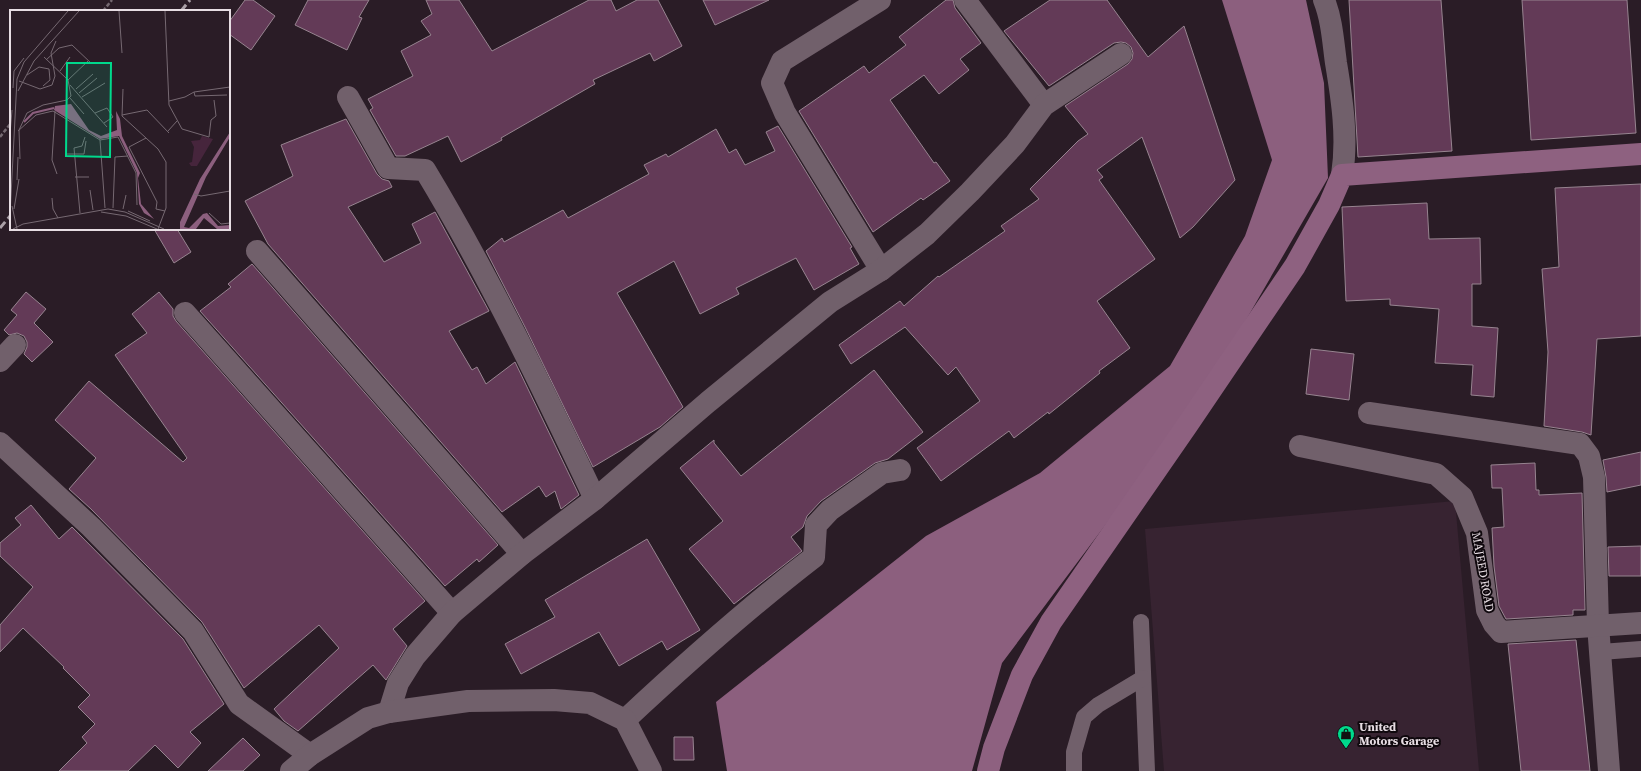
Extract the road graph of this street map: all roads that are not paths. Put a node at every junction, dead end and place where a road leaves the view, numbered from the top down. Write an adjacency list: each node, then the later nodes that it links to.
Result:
1 (880, 0): 10 (street)
2 (965, 0): 6 (street)
3 (1324, 0): 8 (street)
4 (1121, 54): 6 (street)
5 (348, 97): 18 (street)
6 (1044, 106): 10 (street)
7 (1641, 154): 8 (street)
8 (1342, 175): 32 (street)
9 (257, 251): 19 (street)
10 (881, 270): 18 (street)
11 (185, 313): 20 (street)
12 (16, 345): 13 (street)
13 (0, 361)
14 (1369, 413): 23 (street)
15 (0, 443): 29 (street)
16 (1300, 446): 23 (street, MAJEED ROAD)
17 (900, 470): 28 (street)
18 (595, 498): 19 (street)
19 (522, 554): 20 (street)
20 (452, 613): 27 (street)
21 (1141, 622): 26 (lane)
22 (1641, 622): 23 (street, MAJEED ROAD)
23 (1598, 625): 25 (street)
24 (1641, 649): 25 (lane)
25 (1600, 652): 35 (street)
26 (1143, 678): 33 (lane); 34 (lane)
27 (389, 712): 28 (street); 29 (street)
28 (625, 720): 31 (street)
29 (310, 755): 30 (street)
30 (291, 771)
31 (651, 771)
32 (988, 771)
33 (1074, 771)
34 (1147, 771)
35 (1609, 771)

